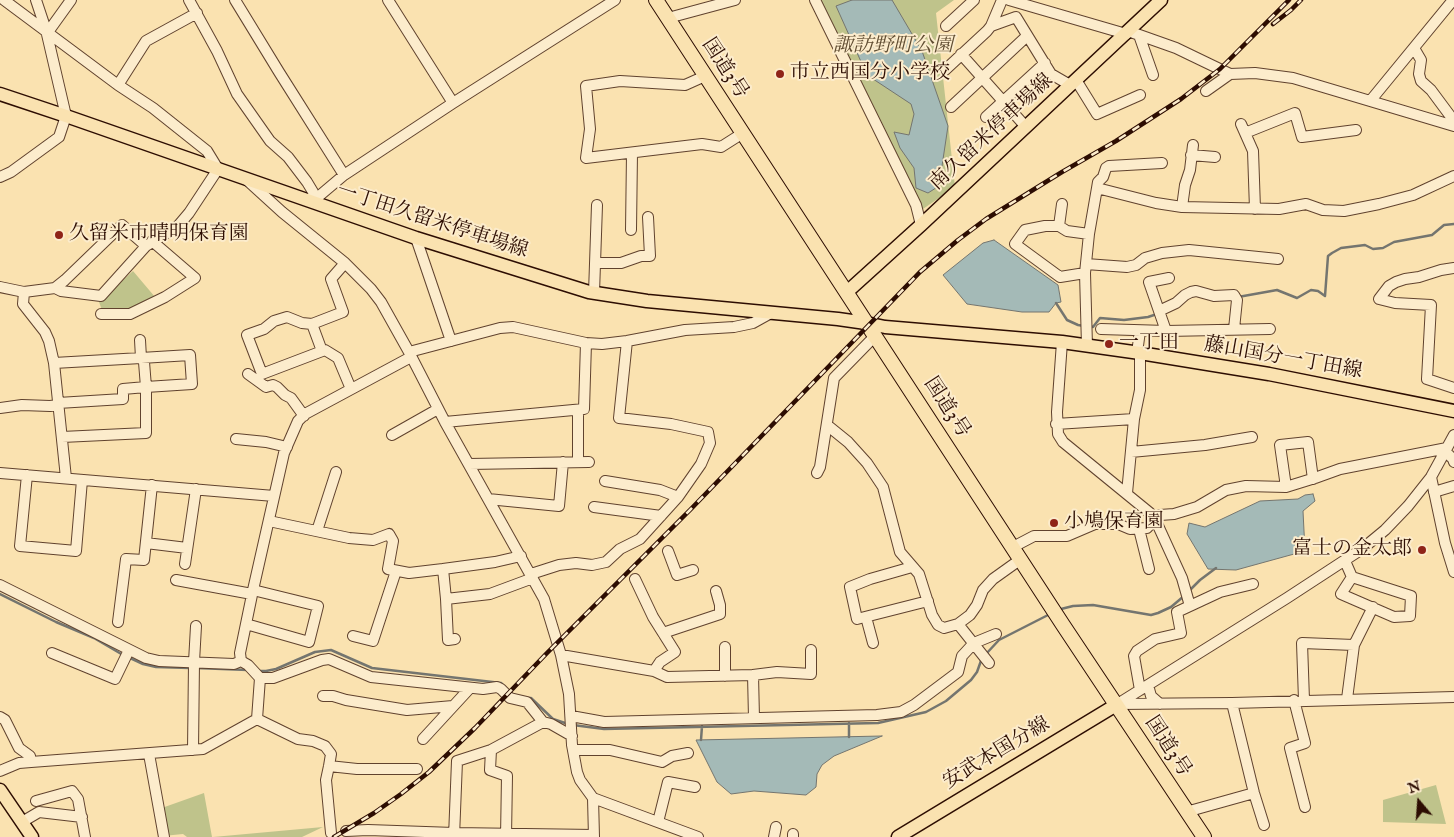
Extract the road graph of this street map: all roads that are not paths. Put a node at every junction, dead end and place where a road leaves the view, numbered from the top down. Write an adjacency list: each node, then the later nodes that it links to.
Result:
1 (4, 0): 20 (street)
2 (36, 0): 20 (street)
3 (71, 0): 20 (street)
4 (189, 0): 16 (street)
5 (235, 0): 52 (street)
6 (388, 0): 38 (street)
7 (615, 0): 38 (street)
8 (656, 0): 17 (highway, 国道3号)
9 (735, 0): 17 (street)
10 (815, 0): 63 (street)
11 (974, 0): 18 (street)
12 (1002, 0): 19 (street)
13 (1009, 0): 21 (street)
14 (1161, 0): 21 (main road, 南久留米停車場線)
15 (1453, 0): 23 (street)
16 (197, 13): 32 (street); 57 (street)
17 (668, 18): 29 (highway, 国道3号)
18 (946, 26)
19 (990, 26): 22 (street); 24 (street)
20 (47, 31): 32 (street); 41 (street)
21 (1131, 33): 27 (street); 28 (street); 31 (main road, 南久留米停車場線)
22 (1027, 36): 25 (street); 30 (street)
23 (1414, 48): 36 (street); 40 (street)
24 (961, 54): 26 (street); 30 (street)
25 (1045, 63): 31 (street); 37 (street)
26 (945, 70)
27 (1230, 74): 33 (street); 36 (street)
28 (1153, 75)
29 (705, 76): 47 (highway, 国道3号); 48 (street)
30 (982, 78): 37 (street); 39 (street)
31 (1073, 83): 35 (street); 45 (main road, 南久留米停車場線)
32 (118, 85): 51 (street)
33 (1206, 92)
34 (0, 94): 41 (main road, 一丁田久留米停車場線)
35 (1140, 94)
36 (1371, 100): 44 (street)
37 (1003, 102): 42 (street); 45 (street)
38 (453, 103): 52 (street)
39 (951, 106)
40 (1450, 110): 43 (street)
41 (66, 116): 51 (main road, 一丁田久留米停車場線); 54 (street)
42 (986, 118)
43 (1454, 121)
44 (1454, 126)
45 (1026, 127): 63 (main road, 南久留米停車場線)
46 (1356, 130): 61 (street)
47 (743, 133): 48 (street); 78 (highway, 国道3号)
48 (632, 153): 65 (street)
49 (1215, 157): 60 (street)
50 (1162, 163): 56 (street)
51 (218, 169): 55 (main road, 一丁田久留米停車場線); 68 (street)
52 (344, 175): 57 (street)
53 (1454, 176): 61 (street)
54 (0, 178)
55 (245, 178): 57 (main road, 一丁田久留米停車場線); 70 (street)
56 (1097, 188): 60 (street); 66 (street)
57 (312, 202): 67 (main road, 一丁田久留米停車場線)
58 (1062, 204): 64 (street)
59 (597, 205): 71 (street)
60 (1182, 207): 61 (street)
61 (1255, 209)
62 (648, 217): 71 (street)
63 (922, 225): 78 (main road, 南久留米停車場線)
64 (1059, 226): 66 (street); 73 (street)
65 (631, 230)
66 (1089, 234): 73 (street)
67 (416, 238): 79 (main road, 一丁田久留米停車場線); 92 (street)
68 (149, 244): 76 (street); 76 (street); 82 (street)
69 (1278, 259): 73 (street)
70 (346, 263): 84 (street); 99 (street)
71 (595, 264): 79 (street)
72 (1454, 268): 104 (street)
73 (1085, 269): 96 (street)
74 (1169, 278): 80 (street)
75 (0, 286): 77 (street)
76 (55, 288): 77 (street)
77 (24, 292): 101 (street)
78 (846, 292): 83 (highway, 国道3号)
79 (594, 293): 81 (main road, 一丁田久留米停車場線)
80 (1158, 311): 85 (street); 89 (street)
81 (771, 313): 83 (main road, 一丁田久留米停車場線); 93 (street)
82 (101, 314)
83 (866, 323): 90 (highway, 国道3号); 94 (main road, 藤山国分一丁田線)
84 (312, 324): 97 (street); 97 (street)
85 (1234, 329): 86 (street); 89 (street)
86 (1270, 329)
87 (1100, 330): 88 (street)
88 (1140, 331): 89 (street); 98 (street)
89 (1166, 331)
90 (875, 336): 115 (street); 156 (highway, 国道3号)
91 (140, 340): 100 (street)
92 (451, 340): 95 (street); 99 (street)
93 (627, 341): 95 (street); 145 (street)
94 (1062, 342): 96 (main road, 藤山国分一丁田線); 114 (street)
95 (586, 343): 109 (street)
96 (1087, 346): 98 (main road, 藤山国分一丁田線)
97 (322, 352): 105 (street)
98 (1138, 353): 110 (main road, 藤山国分一丁田線); 112 (street)
99 (410, 355): 105 (street); 108 (street)
100 (141, 358): 101 (street); 103 (street); 103 (street)
101 (54, 362): 106 (street)
102 (248, 374): 111 (street)
103 (146, 387): 106 (street); 119 (street)
104 (1454, 388)
105 (351, 389): 111 (street)
106 (59, 404): 107 (street); 119 (street)
107 (0, 408)
108 (438, 408): 113 (street); 117 (street)
109 (578, 410): 113 (street); 125 (street)
110 (1454, 411)
111 (304, 416): 121 (street)
112 (1134, 419): 114 (street); 123 (street)
113 (445, 422): 128 (street)
114 (1056, 424): 143 (street)
115 (827, 425): 131 (street); 160 (street)
116 (1454, 435): 122 (street)
117 (392, 436)
118 (1252, 436): 123 (street)
119 (62, 437): 134 (street)
120 (236, 439): 121 (street)
121 (287, 447): 144 (street)
122 (1446, 450): 127 (street); 133 (street); 135 (street)
123 (1131, 452): 143 (street)
124 (563, 462): 125 (street); 128 (street); 146 (street)
125 (578, 462): 126 (street)
126 (590, 462)
127 (1454, 462)
128 (469, 464): 146 (street)
129 (336, 472): 152 (street)
130 (0, 473): 132 (street)
131 (817, 473)
132 (27, 475): 134 (street); 136 (street)
133 (1431, 477): 142 (street); 158 (street)
134 (66, 478): 136 (street)
135 (1313, 479): 140 (street); 140 (street)
136 (82, 480): 138 (street)
137 (605, 481): 145 (street)
138 (152, 486): 141 (street); 153 (street)
139 (1454, 486): 142 (street)
140 (1286, 487): 149 (street)
141 (196, 489): 144 (street); 154 (street)
142 (1434, 492): 165 (street)
143 (1127, 493): 149 (street)
144 (274, 496): 150 (street)
145 (678, 497): 148 (street)
146 (488, 499): 157 (street)
147 (594, 506): 148 (street)
148 (661, 516): 166 (street)
149 (1155, 519): 151 (street); 176 (street)
150 (269, 521): 152 (street); 173 (street)
151 (1139, 530): 156 (street); 162 (street)
152 (317, 531): 163 (street)
153 (146, 543): 154 (street); 179 (street)
154 (187, 548): 159 (street)
155 (668, 551): 164 (street)
156 (1017, 553): 181 (street); 209 (highway, 国道3号)
157 (521, 556): 161 (street); 166 (street)
158 (1345, 561): 167 (street); 202 (street)
159 (185, 564)
160 (912, 567): 175 (street); 178 (street)
161 (443, 569): 163 (street); 174 (street)
162 (1150, 569)
163 (396, 570): 185 (street)
164 (694, 570)
165 (1454, 572)
166 (532, 576): 174 (street); 194 (street)
167 (1352, 577): 177 (street); 177 (street)
168 (635, 579): 183 (street)
169 (176, 580): 173 (street)
170 (1253, 584): 176 (street)
171 (0, 585): 191 (street)
172 (716, 591): 183 (street)
173 (252, 592): 180 (street); 180 (street)
174 (446, 600): 186 (street)
175 (928, 601): 178 (street); 181 (street)
176 (1190, 606): 202 (street)
177 (1372, 607): 189 (street)
178 (866, 617): 187 (street)
179 (118, 622)
180 (246, 624): 195 (street)
181 (958, 624): 188 (street)
182 (196, 626): 196 (street)
183 (663, 633): 198 (street)
184 (996, 634): 188 (street)
185 (353, 636)
186 (455, 639)
187 (873, 643)
188 (974, 643): 197 (street); 214 (street)
189 (1354, 645): 206 (street); 207 (street)
190 (725, 647): 200 (street)
191 (129, 650): 193 (street); 196 (street)
192 (811, 650): 199 (street)
193 (52, 652)
194 (561, 655): 198 (street); 212 (street)
195 (240, 661): 196 (street); 201 (street)
196 (194, 662): 219 (street)
197 (989, 664)
198 (654, 671): 200 (street)
199 (753, 675): 200 (street); 214 (street)
200 (725, 676)
201 (260, 678): 203 (street); 215 (street)
202 (1144, 687): 209 (street); 210 (street)
203 (470, 688): 211 (street); 216 (street)
204 (323, 696): 211 (street)
205 (1454, 696): 206 (street)
206 (1347, 699): 207 (street)
207 (1299, 700): 208 (street); 234 (street)
208 (1232, 703): 210 (street); 230 (street)
209 (1116, 704): 210 (street); 235 (highway, 国道3号); 251 (main road, 安武本国分線)
210 (1160, 704)
211 (453, 706): 218 (street)
212 (571, 716): 214 (street); 217 (street)
213 (0, 717): 224 (street)
214 (754, 718)
215 (257, 719): 219 (street); 225 (street)
216 (543, 722): 217 (street); 220 (street)
217 (572, 736): 221 (street)
218 (423, 739)
219 (193, 750): 223 (street)
220 (490, 750): 243 (street); 244 (street)
221 (573, 750): 222 (street); 231 (street)
222 (688, 753)
223 (149, 754): 224 (street); 249 (street)
224 (32, 762): 227 (street)
225 (330, 766): 226 (street); 241 (street)
226 (417, 769)
227 (0, 771)
228 (694, 787): 238 (street)
229 (0, 790): 233 (main road)
230 (1254, 793): 235 (street); 239 (street)
231 (594, 798): 238 (street); 246 (street)
232 (36, 801): 236 (street)
233 (4, 804): 237 (main road)
234 (1305, 807)
235 (1186, 812): 252 (highway, 国道3号)
236 (82, 818): 237 (street); 248 (street)
237 (22, 822): 247 (main road)
238 (658, 822): 250 (street)
239 (1264, 825)
240 (346, 831): 242 (street)
241 (331, 833)
242 (412, 834): 243 (street)
243 (454, 835): 244 (street)
244 (506, 835): 245 (street)
245 (572, 836): 246 (street)
246 (594, 836)
247 (32, 837)
248 (85, 837)
249 (164, 837)
250 (698, 837)
251 (898, 837)
252 (1204, 837)

